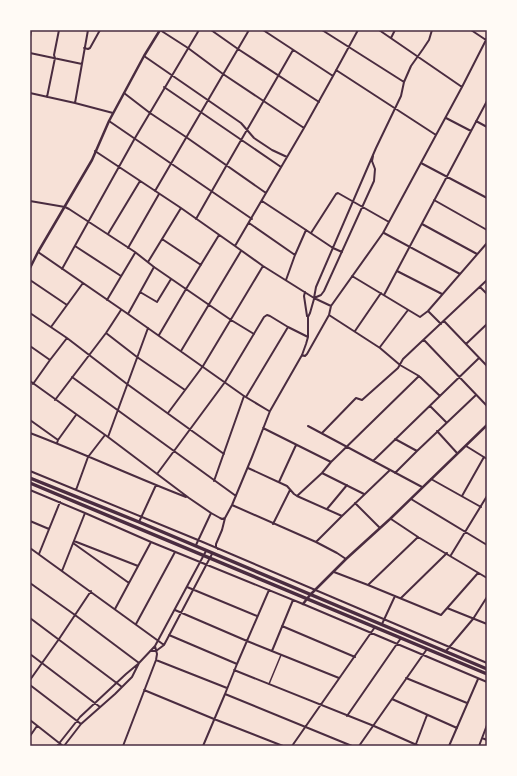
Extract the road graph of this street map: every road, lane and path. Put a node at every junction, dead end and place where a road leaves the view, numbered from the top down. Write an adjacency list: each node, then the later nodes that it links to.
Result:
1 (31, 30): 16 (street)
2 (59, 30): 27 (street)
3 (88, 30): 20 (street)
4 (100, 30): 20 (street)
5 (160, 30): 21 (street); 25 (street)
6 (198, 30): 21 (street)
7 (211, 30): 22 (street)
8 (249, 30): 22 (street)
9 (264, 30): 23 (street)
10 (322, 30): 19 (street)
11 (358, 30): 19 (street)
12 (379, 30): 17 (street)
13 (395, 30): 17 (street)
14 (432, 30): 26 (street)
15 (471, 30): 18 (street)
16 (30, 37)
17 (391, 38): 26 (street)
18 (487, 40): 36 (street)
19 (348, 46): 29 (street); 34 (street)
20 (84, 48): 28 (street)
21 (188, 48): 30 (street); 31 (street)
22 (238, 49): 30 (street); 32 (street)
23 (293, 50): 32 (street); 33 (street)
24 (30, 53): 27 (street)
25 (144, 56): 31 (street); 38 (street)
26 (418, 57): 34 (street); 36 (street)
27 (55, 58): 28 (street); 39 (street)
28 (82, 64): 44 (street)
29 (336, 70): 33 (street); 45 (street)
30 (223, 74): 40 (street); 41 (street)
31 (172, 75): 35 (street); 40 (street)
32 (278, 76): 41 (street); 43 (street)
33 (333, 76): 43 (street)
34 (404, 82): 45 (street)
35 (164, 87): 46 (street); 48 (street)
36 (462, 87): 49 (street)
37 (30, 93): 39 (street)
38 (124, 93): 47 (street); 48 (street)
39 (47, 98): 44 (street)
40 (208, 100): 46 (street); 54 (street)
41 (264, 101): 53 (street); 54 (street)
42 (487, 101): 51 (street)
43 (319, 102): 53 (street)
44 (75, 103): 47 (street)
45 (395, 108): 56 (street); 61 (street)
46 (201, 112): 57 (street); 59 (street)
47 (113, 113): 50 (street)
48 (150, 113): 57 (street); 58 (street)
49 (446, 118): 55 (street); 56 (street)
50 (109, 121): 58 (street); 60 (street)
51 (476, 121): 52 (street); 55 (street)
52 (487, 127)
53 (304, 128): 62 (street)
54 (247, 130): 59 (street); 62 (street)
55 (471, 131): 68 (street)
56 (437, 135): 64 (street)
57 (186, 137): 63 (street); 66 (street)
58 (135, 138): 63 (street); 65 (street)
59 (241, 139): 66 (street); 67 (street)
60 (95, 151): 65 (street); 79 (street)
61 (372, 156): 78 (street); 80 (street)
62 (287, 157): 67 (street)
63 (171, 163): 70 (street); 71 (street)
64 (421, 163): 68 (street); 85 (street)
65 (119, 166): 69 (street); 84 (street)
66 (227, 166): 71 (street); 72 (street)
67 (281, 167): 72 (street)
68 (447, 176): 74 (street); 75 (street)
69 (140, 181): 70 (street); 92 (street)
70 (155, 191): 73 (street)
71 (212, 191): 82 (street); 83 (street)
72 (266, 193): 77 (street)
73 (159, 194): 81 (street); 99 (street)
74 (487, 198)
75 (434, 200): 87 (street); 89 (street)
76 (30, 201): 79 (street)
77 (262, 201): 82 (street); 88 (street)
78 (353, 202): 80 (street); 90 (street); 100 (street)
79 (65, 207): 84 (street); 102 (street)
80 (362, 207): 85 (street); 104 (street)
81 (181, 208): 83 (street); 94 (street)
82 (252, 218): 86 (street)
83 (196, 219): 93 (street)
84 (89, 222): 92 (street); 96 (street)
85 (389, 222): 91 (street)
86 (249, 223): 97 (street); 105 (street)
87 (422, 224): 98 (street); 106 (street)
88 (306, 230): 90 (street); 105 (street)
89 (487, 230)
90 (311, 233): 100 (street)
91 (383, 233): 98 (street); 116 (street)
92 (108, 234): 99 (street)
93 (219, 235): 97 (street); 108 (street)
94 (162, 239): 107 (street); 108 (street)
95 (487, 243): 106 (street)
96 (75, 246): 112 (street); 115 (street)
97 (235, 246): 101 (street)
98 (409, 247): 113 (street); 114 (street)
99 (128, 248): 103 (street)
100 (333, 248): 104 (street); 129 (street)
101 (241, 250): 109 (street); 132 (street)
102 (38, 252): 111 (street); 112 (street)
103 (135, 252): 107 (street); 115 (street)
104 (342, 252): 129 (street)
105 (295, 254): 119 (street)
106 (477, 254): 114 (street)
107 (148, 262): 110 (street)
108 (201, 265): 123 (street)
109 (262, 266): 119 (street); 141 (street)
110 (154, 267): 117 (street); 124 (street)
111 (30, 268)
112 (62, 269): 121 (street)
113 (397, 271): 126 (street); 127 (street)
114 (460, 274): 127 (street)
115 (121, 276): 130 (street)
116 (352, 276): 126 (street); 133 (street)
117 (171, 279): 123 (street); 124 (street)
118 (30, 280): 131 (street)
119 (286, 280): 125 (street)
120 (487, 280): 122 (street)
121 (83, 283): 130 (street); 131 (street)
122 (480, 287): 128 (street); 142 (street)
123 (186, 289): 132 (street); 151 (street)
124 (140, 292): 138 (street)
125 (305, 292): 129 (street); 140 (street)
126 (382, 294): 135 (street); 148 (street)
127 (442, 294): 136 (street)
128 (487, 294)
129 (314, 298): 133 (street); 140 (street)
130 (107, 300): 134 (street)
131 (67, 305): 145 (street)
132 (208, 305): 141 (street); 158 (street)
133 (331, 306): 139 (street)
134 (121, 310): 138 (street); 149 (street)
135 (408, 310): 136 (street); 157 (street)
136 (428, 311): 143 (street)
137 (30, 313): 145 (street)
138 (128, 314): 146 (street)
139 (329, 315): 148 (street); 160 (street)
140 (308, 317): 152 (street)
141 (231, 320): 150 (street); 165 (street)
142 (444, 321): 143 (street); 155 (street)
143 (441, 324): 154 (street)
144 (487, 324): 155 (street)
145 (51, 327): 153 (street)
146 (148, 328): 151 (street); 161 (street)
147 (288, 328): 150 (street); 152 (street); 176 (street)
148 (354, 331): 157 (street)
149 (106, 333): 159 (street); 161 (street)
150 (254, 334): 171 (street)
151 (159, 336): 158 (street)
152 (308, 337): 160 (street)
153 (67, 338): 159 (street); 163 (street)
154 (424, 340): 164 (street); 169 (street)
155 (466, 344): 162 (street)
156 (30, 346): 163 (street)
157 (380, 348): 164 (street)
158 (181, 351): 165 (street)
159 (89, 354): 168 (street); 173 (street)
160 (302, 355): 182 (street)
161 (137, 357): 173 (street); 174 (street)
162 (479, 358): 166 (street); 169 (street)
163 (50, 360): 172 (street)
164 (400, 365): 167 (street); 193 (street)
165 (203, 366): 171 (street); 174 (street)
166 (487, 366)
167 (419, 376): 177 (street); 200 (street)
168 (72, 377): 178 (street); 181 (street)
169 (460, 378): 175 (street); 177 (street)
170 (30, 381): 172 (street)
171 (225, 382): 176 (street); 190 (street)
172 (34, 384): 178 (street)
173 (127, 384): 181 (street); 183 (street)
174 (185, 390): 183 (street)
175 (476, 395): 180 (street); 186 (street)
176 (245, 396): 182 (street); 204 (street)
177 (440, 396): 179 (street)
178 (55, 400): 184 (street)
179 (430, 406): 186 (street); 196 (street)
180 (487, 406)
181 (118, 410): 195 (street); 201 (street)
182 (270, 411): 189 (street)
183 (168, 413): 190 (street)
184 (76, 415): 194 (street); 197 (street)
185 (30, 420): 197 (street)
186 (446, 422): 191 (street)
187 (487, 425): 199 (street)
188 (308, 426): 193 (street)
189 (263, 428): 198 (street); 209 (street)
190 (190, 429): 201 (street); 204 (street)
191 (437, 431): 202 (street); 203 (street)
192 (30, 433): 197 (street)
193 (322, 433): 200 (street)
194 (105, 435): 195 (street); 205 (street)
195 (108, 437): 214 (street)
196 (395, 439): 202 (street); 207 (street)
197 (57, 442): 205 (street)
198 (296, 445): 208 (street); 218 (street)
199 (465, 446): 203 (street); 206 (street)
200 (347, 447): 207 (street); 208 (street)
201 (174, 451): 214 (street); 217 (street)
202 (417, 451): 213 (street)
203 (457, 453): 216 (street)
204 (224, 454): 217 (street)
205 (88, 457): 220 (street); 224 (street)
206 (486, 458): 229 (street)
207 (373, 461): 210 (street)
208 (331, 462): 212 (street)
209 (248, 468): 218 (street); 227 (street)
210 (390, 470): 213 (street); 226 (street)
211 (30, 471): 224 (street)
212 (322, 473): 221 (street); 228 (street)
213 (395, 473): 222 (street)
214 (157, 474): 231 (street)
215 (30, 478): 245 (highway)
216 (431, 478): 222 (street); 229 (street)
217 (214, 481): 227 (street)
218 (279, 483): 225 (street)
219 (30, 484): 265 (highway)
220 (156, 485): 231 (street); 241 (street)
221 (347, 485): 226 (street); 237 (street)
222 (422, 487): 232 (street)
223 (30, 490): 233 (street)
224 (76, 490): 241 (street)
225 (290, 490): 228 (street); 246 (street)
226 (364, 494): 234 (street)
227 (236, 496): 235 (street)
228 (297, 496): 237 (street)
229 (462, 496): 236 (street)
230 (487, 496): 236 (street)
231 (189, 498): 239 (street)
232 (411, 499): 243 (street); 249 (street)
233 (60, 502): 238 (street); 248 (street)
234 (355, 503): 240 (street); 247 (street)
235 (232, 505): 242 (street); 246 (street)
236 (481, 507): 249 (street)
237 (327, 509): 240 (street)
238 (85, 513): 252 (street); 253 (street)
239 (211, 513): 242 (street); 251 (street)
240 (342, 516): 254 (street)
241 (141, 517): 245 (street); 251 (street)
242 (225, 518): 258 (street)
243 (390, 519): 247 (street); 250 (street)
244 (30, 521): 248 (street)
245 (139, 522): 256 (highway)
246 (274, 524): 254 (street)
247 (380, 528): 267 (street)
248 (49, 529): 262 (street)
249 (466, 532): 255 (street); 264 (street)
250 (418, 537): 261 (street); 277 (street)
251 (198, 540): 256 (street); 258 (street)
252 (73, 542): 270 (street); 271 (street); 276 (street)
253 (150, 542): 260 (street); 270 (street)
254 (316, 542): 267 (street)
255 (487, 545)
256 (195, 546): 259 (highway)
257 (30, 548): 262 (street)
258 (218, 550): 281 (street)
259 (206, 551): 263 (highway); 265 (street)
260 (176, 552): 268 (street); 299 (street)
261 (447, 553): 264 (street); 286 (street)
262 (39, 554): 271 (street)
263 (212, 554): 266 (street); 283 (highway)
264 (451, 555): 273 (street)
265 (203, 556): 266 (highway); 268 (street)
266 (209, 558): 269 (street); 287 (highway)
267 (346, 559): 272 (street)
268 (200, 562): 269 (street); 278 (street)
269 (206, 564): 279 (street); 280 (street)
270 (138, 566): 276 (street)
271 (62, 571): 282 (street)
272 (334, 572): 277 (street); 281 (street)
273 (478, 573): 274 (street); 290 (street)
274 (487, 578)
275 (30, 583): 294 (street)
276 (129, 583): 291 (street)
277 (368, 585): 284 (street)
278 (187, 587): 279 (street); 292 (street)
279 (194, 589): 293 (street); 295 (street)
280 (269, 590): 288 (street); 295 (street)
281 (315, 590): 283 (street); 297 (street)
282 (91, 591): 291 (street); 294 (street)
283 (310, 595): 287 (street); 300 (highway)
284 (395, 596): 286 (street); 297 (street)
285 (487, 597): 298 (street)
286 (401, 598): 290 (street)
287 (307, 599): 289 (street); 303 (highway)
288 (293, 600): 289 (street); 302 (street)
289 (303, 604): 304 (street)
290 (447, 608): 298 (street)
291 (115, 609): 299 (street)
292 (175, 610): 293 (street); 308 (street)
293 (181, 613): 305 (street); 309 (street)
294 (75, 615): 307 (street); 325 (street)
295 (257, 616): 309 (street)
296 (30, 618): 307 (street)
297 (384, 619): 300 (street); 313 (street)
298 (473, 619): 301 (street); 313 (street)
299 (136, 624): 308 (street)
300 (382, 624): 318 (highway)
301 (487, 624)
302 (282, 626): 317 (street); 322 (street)
303 (375, 627): 304 (street); 306 (highway)
304 (371, 633): 310 (street); 322 (street)
305 (169, 635): 311 (street); 327 (street)
306 (400, 638): 310 (street); 314 (highway)
307 (59, 640): 324 (street); 335 (street)
308 (158, 641): 311 (street); 312 (street)
309 (247, 641): 317 (street); 327 (street)
310 (397, 644): 321 (street); 351 (street)
311 (164, 645): 316 (street)
312 (155, 646): 315 (street); 316 (street)
313 (449, 647): 318 (street); 326 (street)
314 (427, 649): 321 (street); 330 (highway)
315 (150, 651): 316 (street); 325 (street)
316 (156, 651): 323 (street)
317 (272, 651): 320 (street)
318 (446, 651): 328 (highway)
319 (30, 654): 324 (street)
320 (281, 655): 331 (street); 337 (street)
321 (423, 655): 332 (street); 333 (street)
322 (355, 656): 331 (street)
323 (156, 660): 341 (street); 342 (street)
324 (42, 663): 334 (street); 346 (street)
325 (139, 663): 335 (street); 340 (street)
326 (487, 663)
327 (237, 664): 329 (street)
328 (487, 669)
329 (234, 670): 337 (street); 341 (street)
330 (487, 674)
331 (339, 678): 348 (street)
332 (406, 678): 345 (street); 347 (street)
333 (478, 678): 336 (street); 347 (street)
334 (30, 680)
335 (116, 682): 340 (street); 346 (street)
336 (487, 682)
337 (269, 684): 348 (street)
338 (30, 685): 339 (street)
339 (33, 687): 343 (street); 354 (street)
340 (122, 687): 349 (street)
341 (227, 688): 344 (street)
342 (144, 690): 352 (street); 368 (street)
343 (30, 691)
344 (225, 694): 352 (street); 358 (street)
345 (392, 699): 350 (street); 359 (street)
346 (95, 702): 349 (street); 354 (street)
347 (467, 703): 360 (street)
348 (321, 705): 351 (street); 358 (street)
349 (100, 707): 355 (street)
350 (428, 715): 360 (street); 365 (street)
351 (347, 716): 359 (street)
352 (214, 719): 369 (street); 370 (street)
353 (30, 720): 357 (street)
354 (76, 721): 355 (street); 364 (street)
355 (81, 724): 367 (street)
356 (487, 725): 362 (street)
357 (37, 726): 361 (street); 364 (street)
358 (305, 726): 371 (street); 372 (street)
359 (374, 726): 365 (street); 373 (street)
360 (457, 728): 375 (street)
361 (30, 736)
362 (482, 738): 363 (street); 376 (street)
363 (487, 740)
364 (59, 743): 366 (street); 367 (street)
365 (416, 744): 374 (street)
366 (57, 746)
367 (63, 746)
368 (123, 746)
369 (203, 746)
370 (283, 746)
371 (292, 746)
372 (352, 746)
373 (359, 746)
374 (420, 746)
375 (449, 746)
376 (479, 746)

